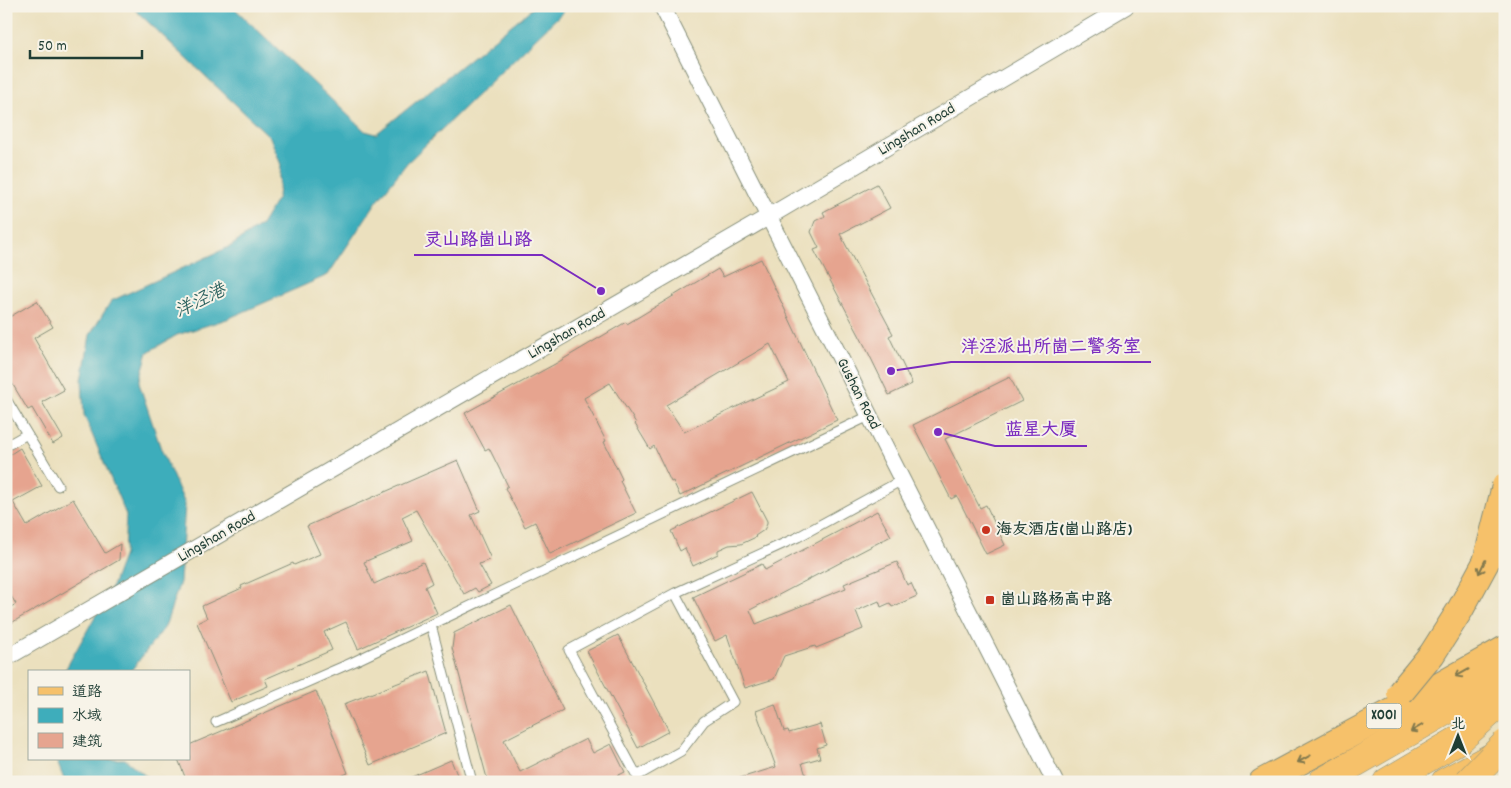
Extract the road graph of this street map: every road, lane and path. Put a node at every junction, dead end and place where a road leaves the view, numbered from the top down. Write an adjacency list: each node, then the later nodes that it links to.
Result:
1 (662, 6): 3 (street, Gushan Road)
2 (1126, 6): 3 (street, Lingshan Road)
3 (768, 217): 5 (street, Gushan Road); 14 (street, Lingshan Road)
4 (6, 399): 6 (lane)
5 (870, 416): 8 (street, Gushan Road); 12 (lane)
6 (27, 434): 7 (lane); 9 (lane)
7 (6, 446)
8 (902, 480): 11 (lane); 24 (street, Gushan Road)
9 (58, 486)
10 (1505, 486): 18 (main road, one-way to 18, bridge)
11 (675, 593): 11 (lane)
12 (431, 625): 17 (lane); 23 (lane)
13 (1505, 649): 18 (main road, X001, one-way to 18)
14 (6, 658)
15 (1505, 677): 26 (highway, X001, one-way to 26)
16 (1505, 699): 27 (highway)
17 (216, 722)
18 (1336, 742): 25 (main road, X001, one-way to 25)
19 (1505, 744): 22 (highway, bridge)
20 (1505, 750): 22 (highway)
21 (1505, 758): 22 (highway)
22 (1472, 774): 28 (highway)
23 (472, 782)
24 (1055, 782)
25 (1262, 782)
26 (1322, 782)
27 (1387, 782)
28 (1445, 782)

